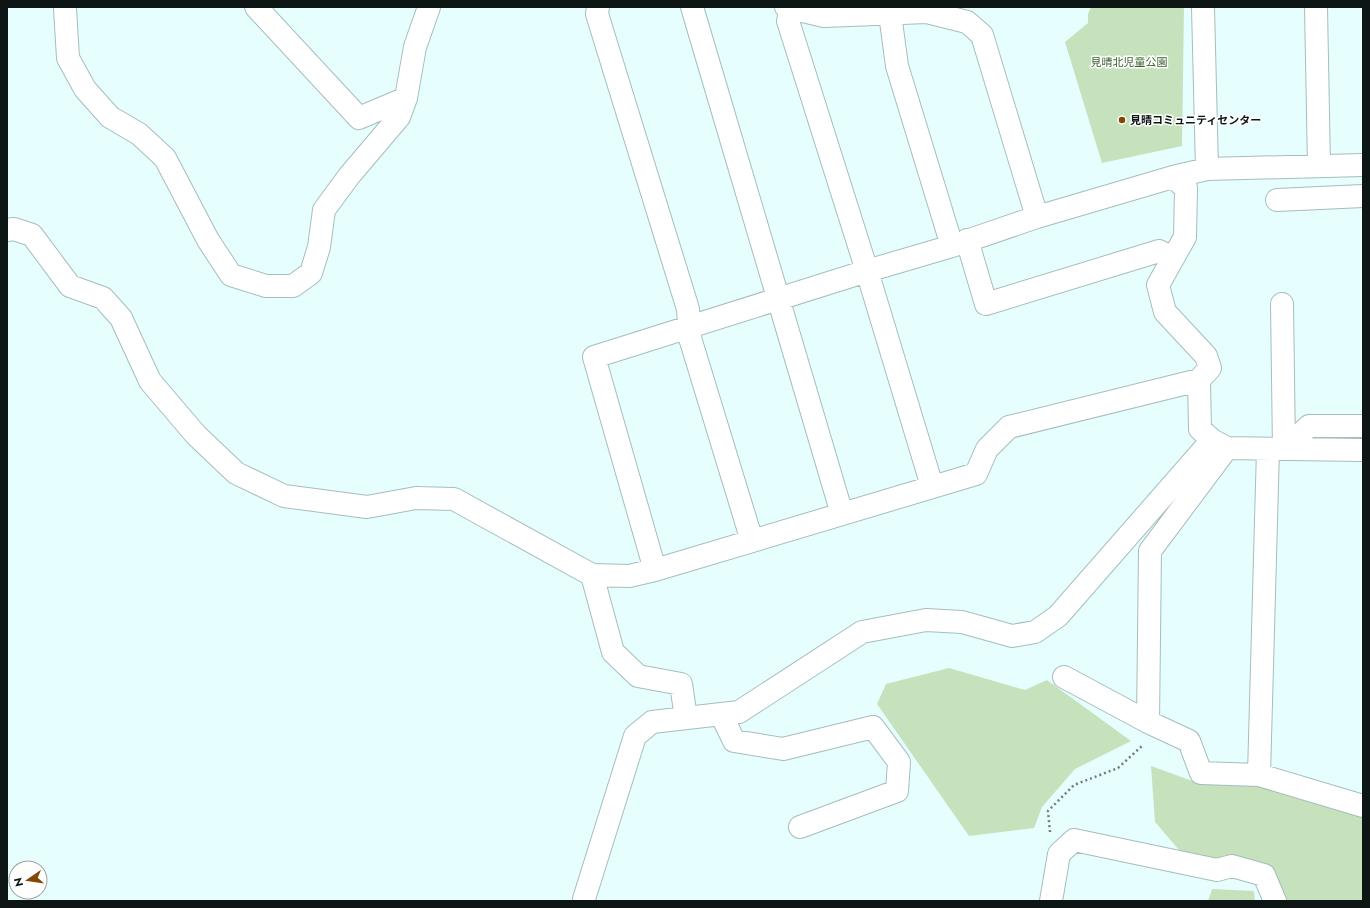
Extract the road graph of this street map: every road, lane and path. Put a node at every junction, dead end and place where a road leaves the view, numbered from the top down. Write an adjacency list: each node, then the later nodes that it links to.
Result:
1 (256, 7): 10 (street)
2 (429, 7): 10 (street)
3 (598, 7): 24 (street)
4 (692, 7): 22 (street)
5 (1203, 7): 13 (street)
6 (1316, 7): 12 (street)
7 (789, 8): 9 (street); 21 (street)
8 (65, 9): 10 (street)
9 (890, 14): 17 (street); 19 (street)
10 (406, 98)
11 (1363, 165): 12 (street)
12 (1319, 166): 13 (street)
13 (1207, 169): 14 (street)
14 (1173, 177): 17 (street); 20 (street)
15 (1363, 196): 16 (street)
16 (1277, 200)
17 (1037, 216): 19 (street)
18 (7, 230): 34 (street)
19 (960, 243): 20 (street); 21 (street)
20 (1173, 258): 25 (street)
21 (867, 271): 22 (street); 30 (street)
22 (778, 299): 24 (street); 31 (street)
23 (1282, 304): 28 (street)
24 (690, 327): 32 (street); 33 (street)
25 (1199, 380): 27 (street); 30 (street)
26 (1363, 426): 28 (street)
27 (1220, 444): 28 (street); 36 (street); 38 (street)
28 (1276, 449): 29 (street); 40 (street)
29 (1363, 450)
30 (932, 486): 31 (street)
31 (842, 514): 32 (street)
32 (752, 541): 33 (street)
33 (655, 570): 34 (street)
34 (592, 575): 37 (street)
35 (1064, 677): 38 (street)
36 (721, 714): 37 (street); 42 (street)
37 (686, 718): 44 (street)
38 (1148, 722): 40 (street)
39 (1144, 744): 43 (path)
40 (1259, 776): 41 (street)
41 (1363, 806)
42 (800, 827)
43 (1058, 854): 45 (street); 46 (street)
44 (584, 901)
45 (1051, 901)
46 (1275, 901)

